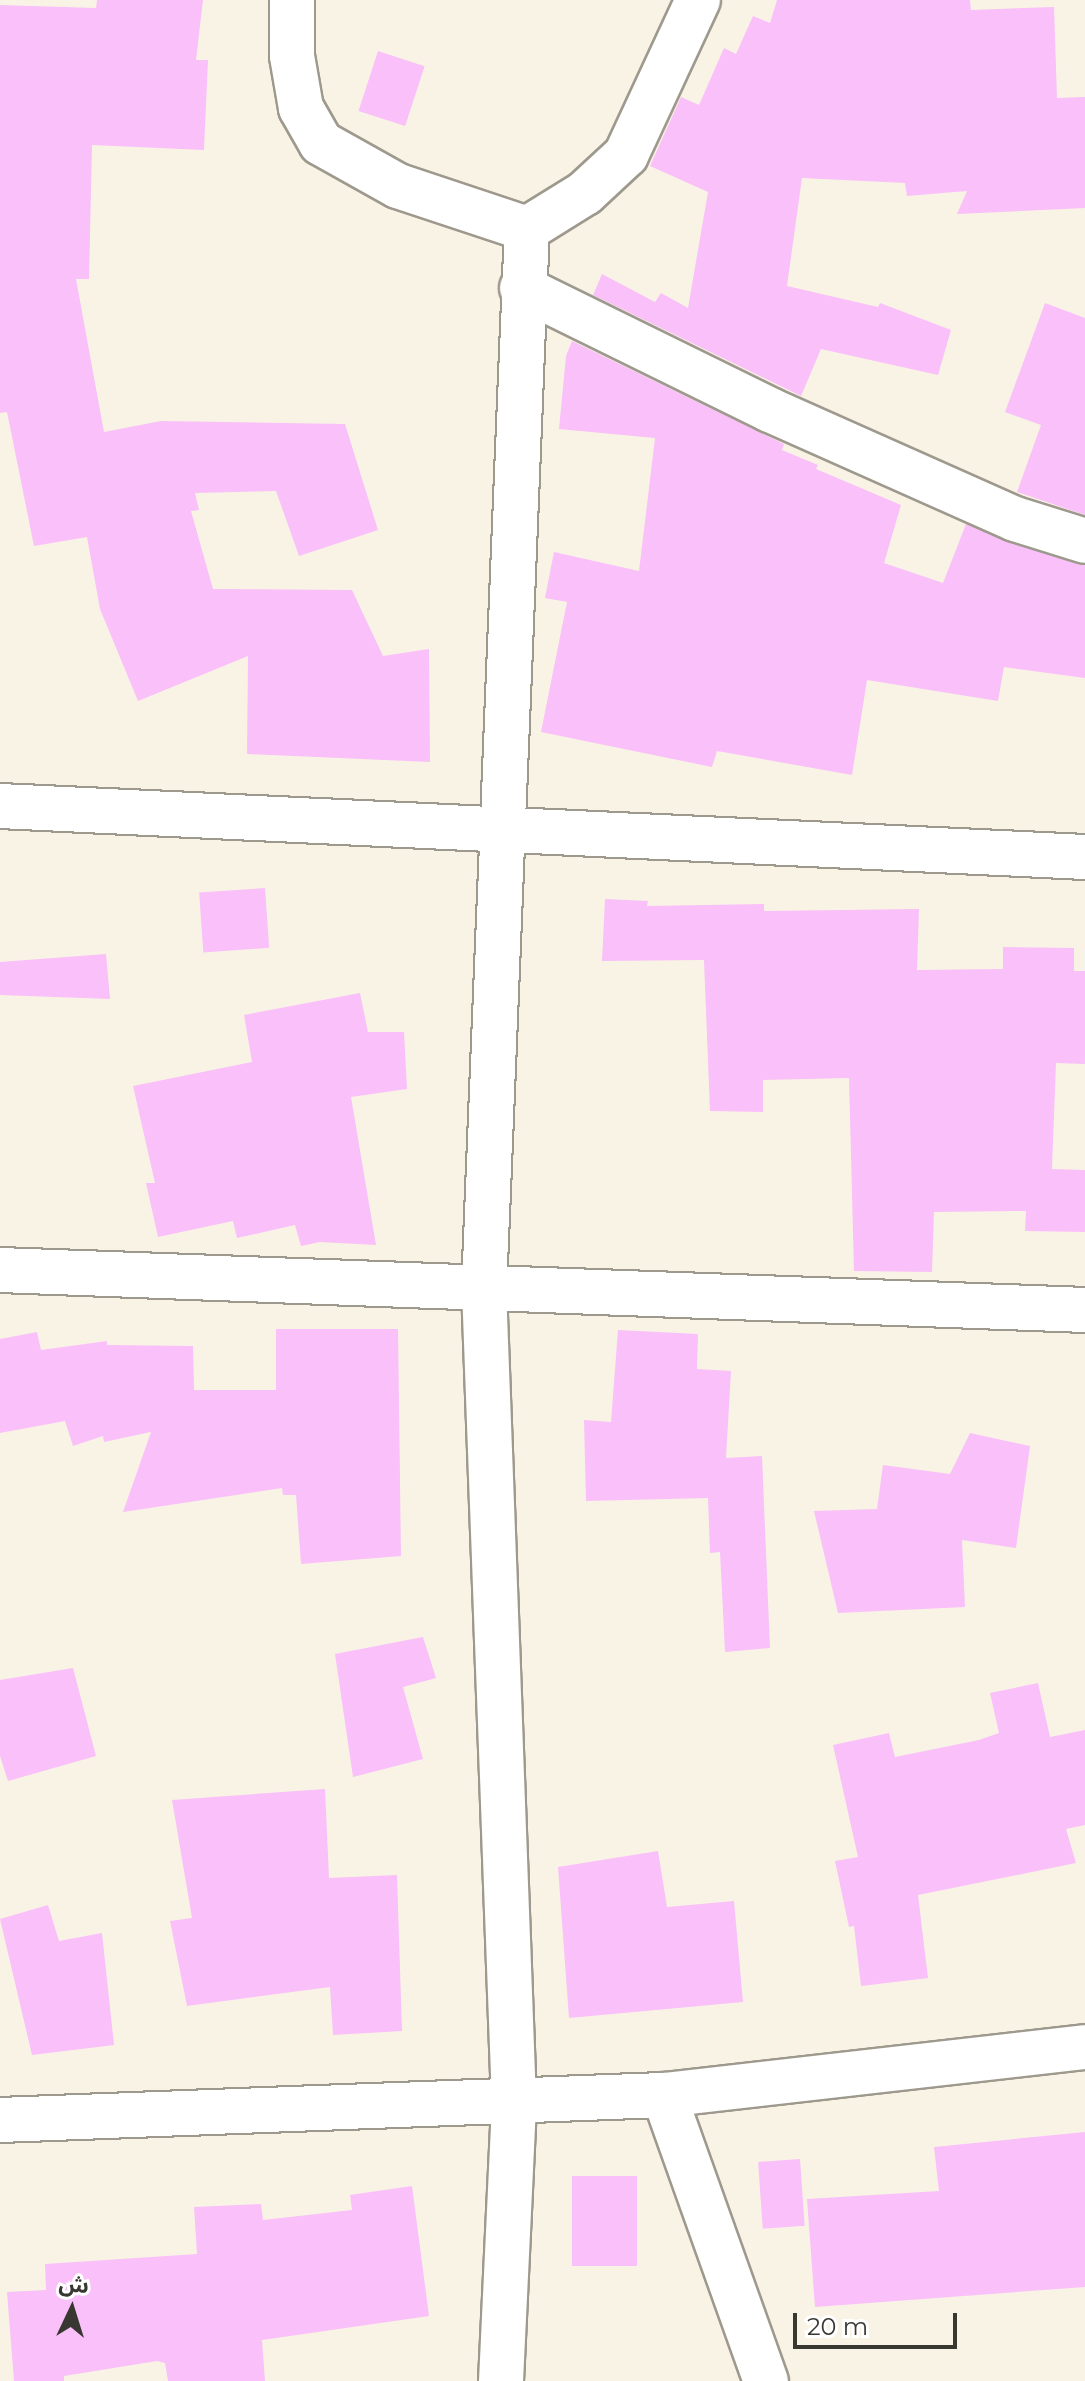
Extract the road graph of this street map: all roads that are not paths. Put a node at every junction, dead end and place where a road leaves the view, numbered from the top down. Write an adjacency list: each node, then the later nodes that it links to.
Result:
1 (292, 0): 3 (street)
2 (698, 0): 3 (street)
3 (527, 229): 4 (street)
4 (522, 288): 5 (street); 7 (street)
5 (1085, 541)
6 (0, 806): 7 (street)
7 (499, 832): 8 (street); 10 (street)
8 (1085, 857)
9 (0, 1270): 10 (street)
10 (484, 1289): 11 (street); 14 (street)
11 (1085, 1310)
12 (1085, 2047): 13 (street)
13 (664, 2095): 14 (street); 17 (street)
14 (514, 2102): 15 (street); 16 (street)
15 (0, 2120)
16 (501, 2381)
17 (766, 2381)

